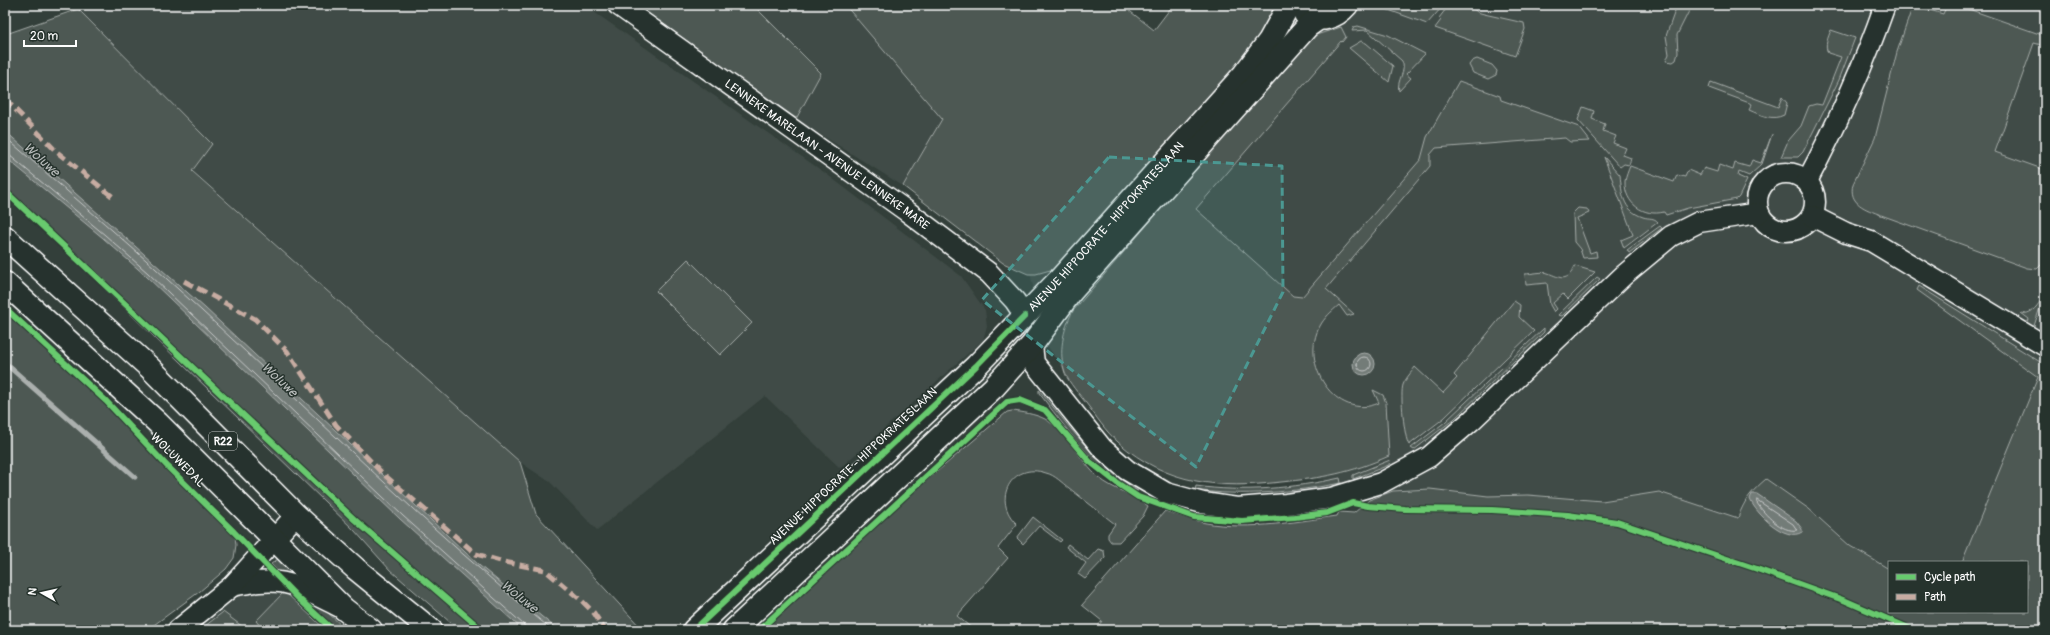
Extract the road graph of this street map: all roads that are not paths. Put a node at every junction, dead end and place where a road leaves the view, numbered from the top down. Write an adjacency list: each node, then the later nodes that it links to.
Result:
1 (618, 5): 12 (street, LENNEKE MARELAAN - AVENUE LENNEKE MARE)
2 (1289, 5): 12 (main road, AVENUE HIPPOCRATE - HIPPOKRATESLAAN)
3 (1295, 5): 6 (main road)
4 (1347, 5): 6 (main road, AVENUE HIPPOCRATE - HIPPOKRATESLAAN)
5 (1885, 5): 7 (street)
6 (1318, 19): 13 (main road, AVENUE HIPPOCRATE - HIPPOKRATESLAAN)
7 (1807, 181): 8 (street); 9 (street)
8 (1759, 213): 9 (street); 13 (street)
9 (1812, 216): 14 (street)
10 (5, 237): 15 (main road, R22)
11 (5, 283): 16 (main road, WOLUWEDAL / R22)
12 (1025, 316): 13 (main road); 22 (main road, AVENUE HIPPOCRATE - HIPPOKRATESLAAN)
13 (1032, 345): 23 (main road, AVENUE HIPPOCRATE - HIPPOKRATESLAAN)
14 (2045, 346)
15 (296, 515): 16 (street); 19 (main road, R22)
16 (274, 538): 17 (street); 18 (main road, WOLUWEDAL / R22)
17 (232, 586): 18 (street); 20 (street)
18 (344, 609): 21 (main road, R22)
19 (427, 626)
20 (178, 630)
21 (371, 630)
22 (694, 630)
23 (734, 630)

